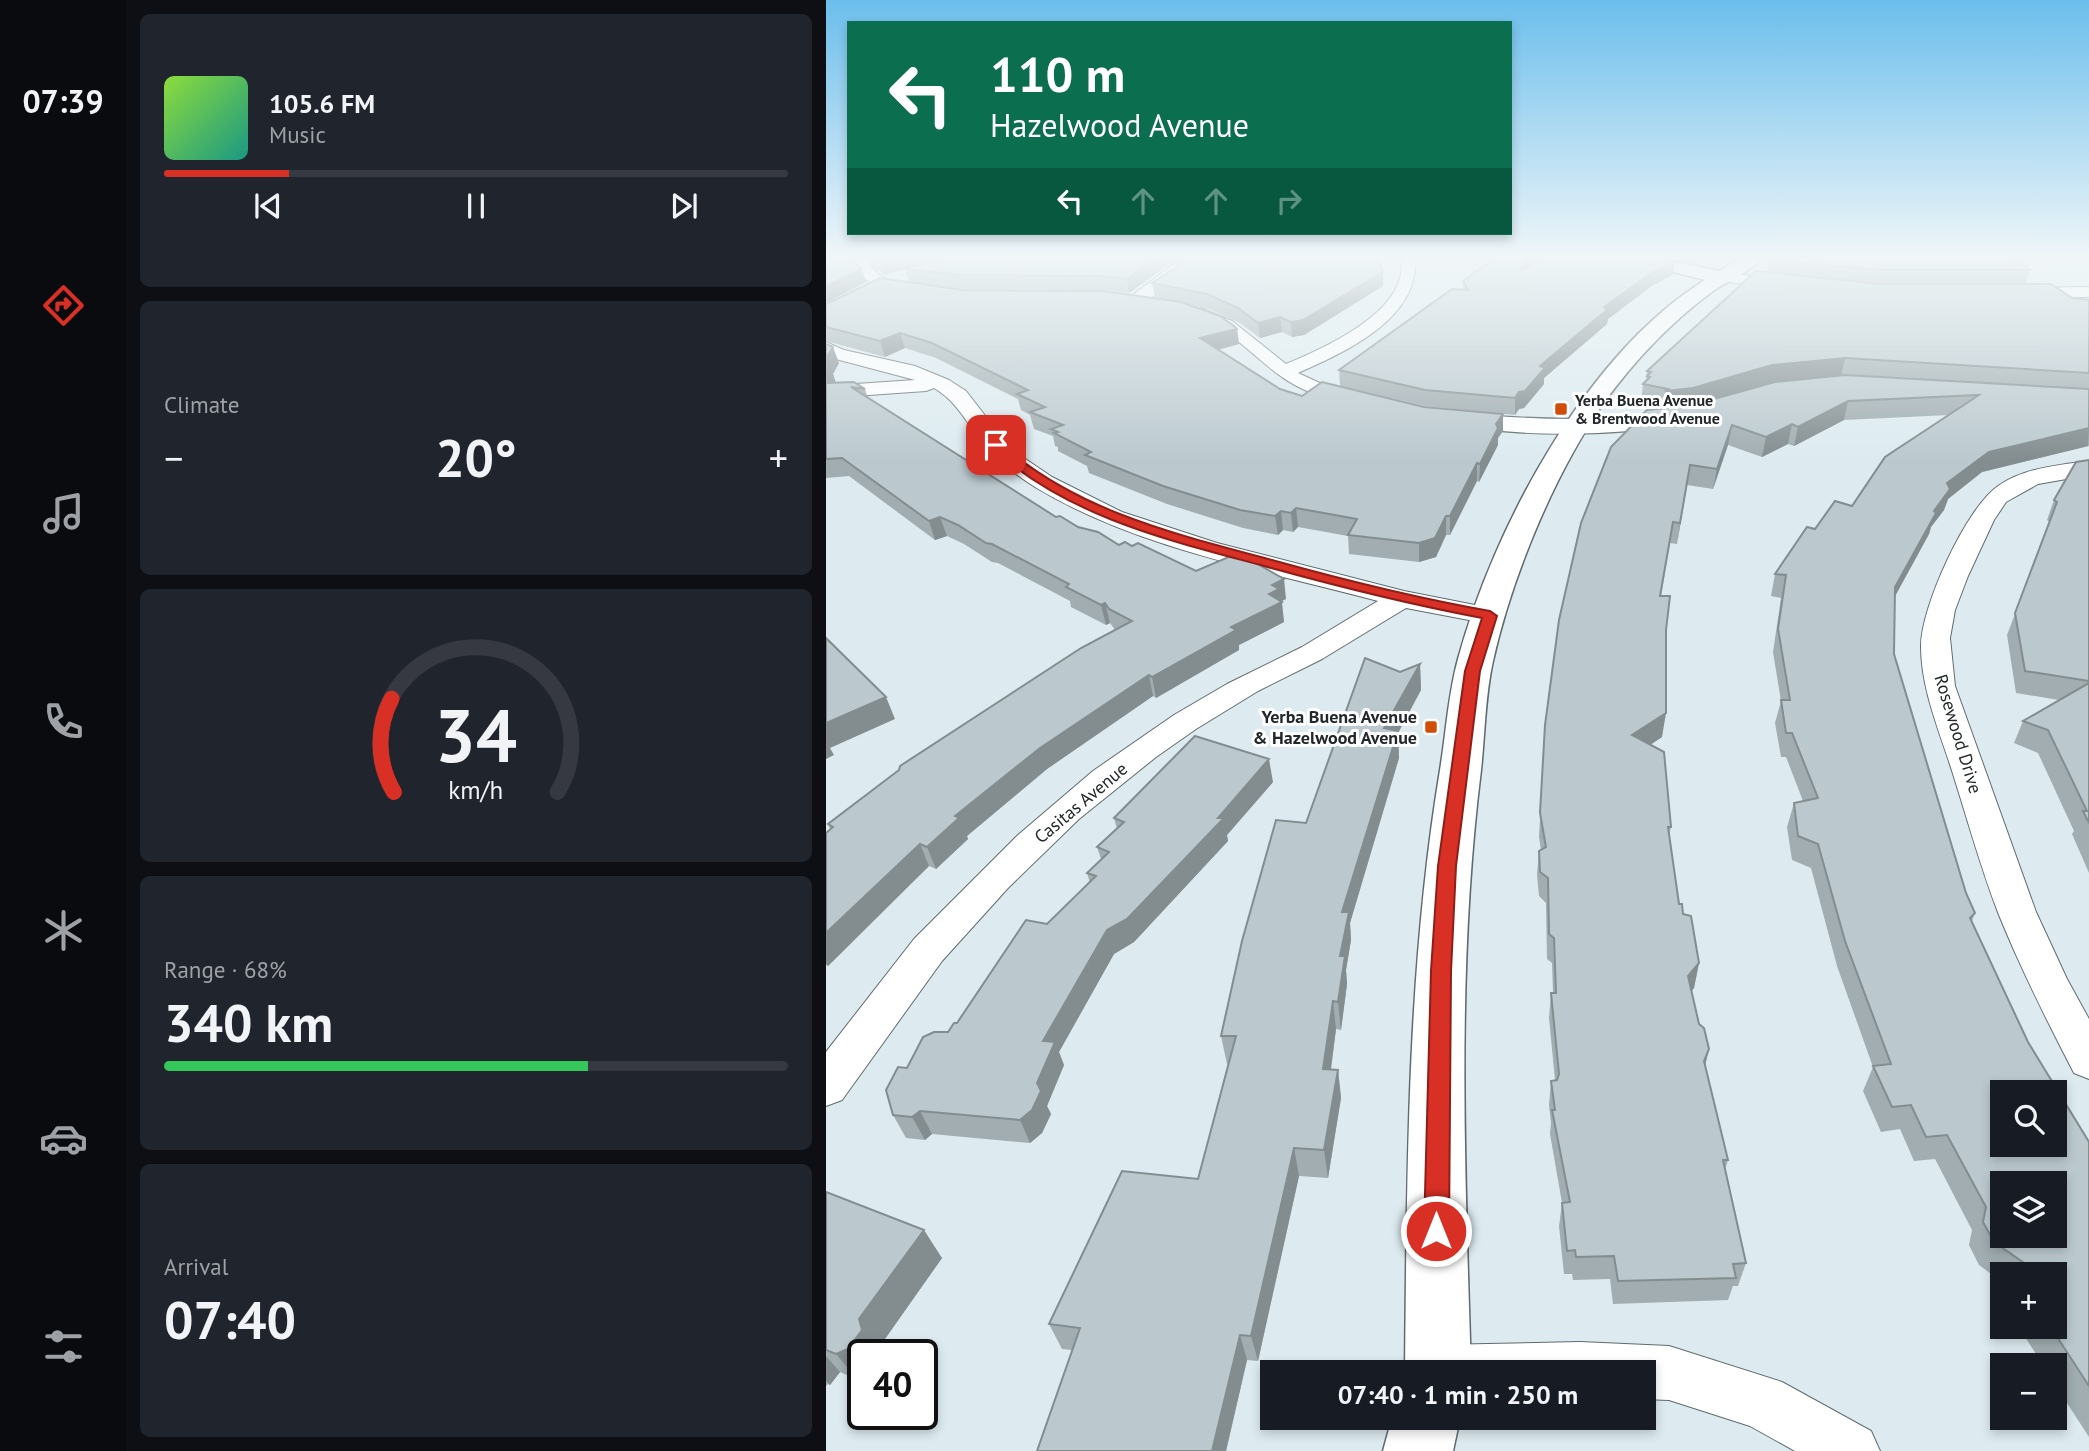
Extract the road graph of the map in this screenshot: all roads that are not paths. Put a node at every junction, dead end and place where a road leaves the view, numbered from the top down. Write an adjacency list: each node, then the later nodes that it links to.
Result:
1 (1228, 325): 5 (street)
2 (1366, 325): 5 (street)
3 (1665, 325): 11 (street)
4 (826, 347): 6 (street)
5 (1283, 372): 8 (street)
6 (942, 384): 7 (street); 13 (street)
7 (826, 392)
8 (1371, 404)
9 (1693, 415): 11 (street)
10 (1436, 416): 11 (street)
11 (1575, 425): 14 (street)
12 (2089, 468): 15 (street, Rosewood Drive)
13 (1403, 599): 14 (street); 16 (street, Casitas Avenue)
14 (1490, 616): 17 (street)
15 (2089, 1060)
16 (826, 1086)
17 (1438, 1360)
18 (1656, 1372): 23 (street)
19 (1423, 1430): 21 (street)
20 (1438, 1430): 22 (street)
21 (1418, 1451)
22 (1438, 1451)
23 (1851, 1451)

